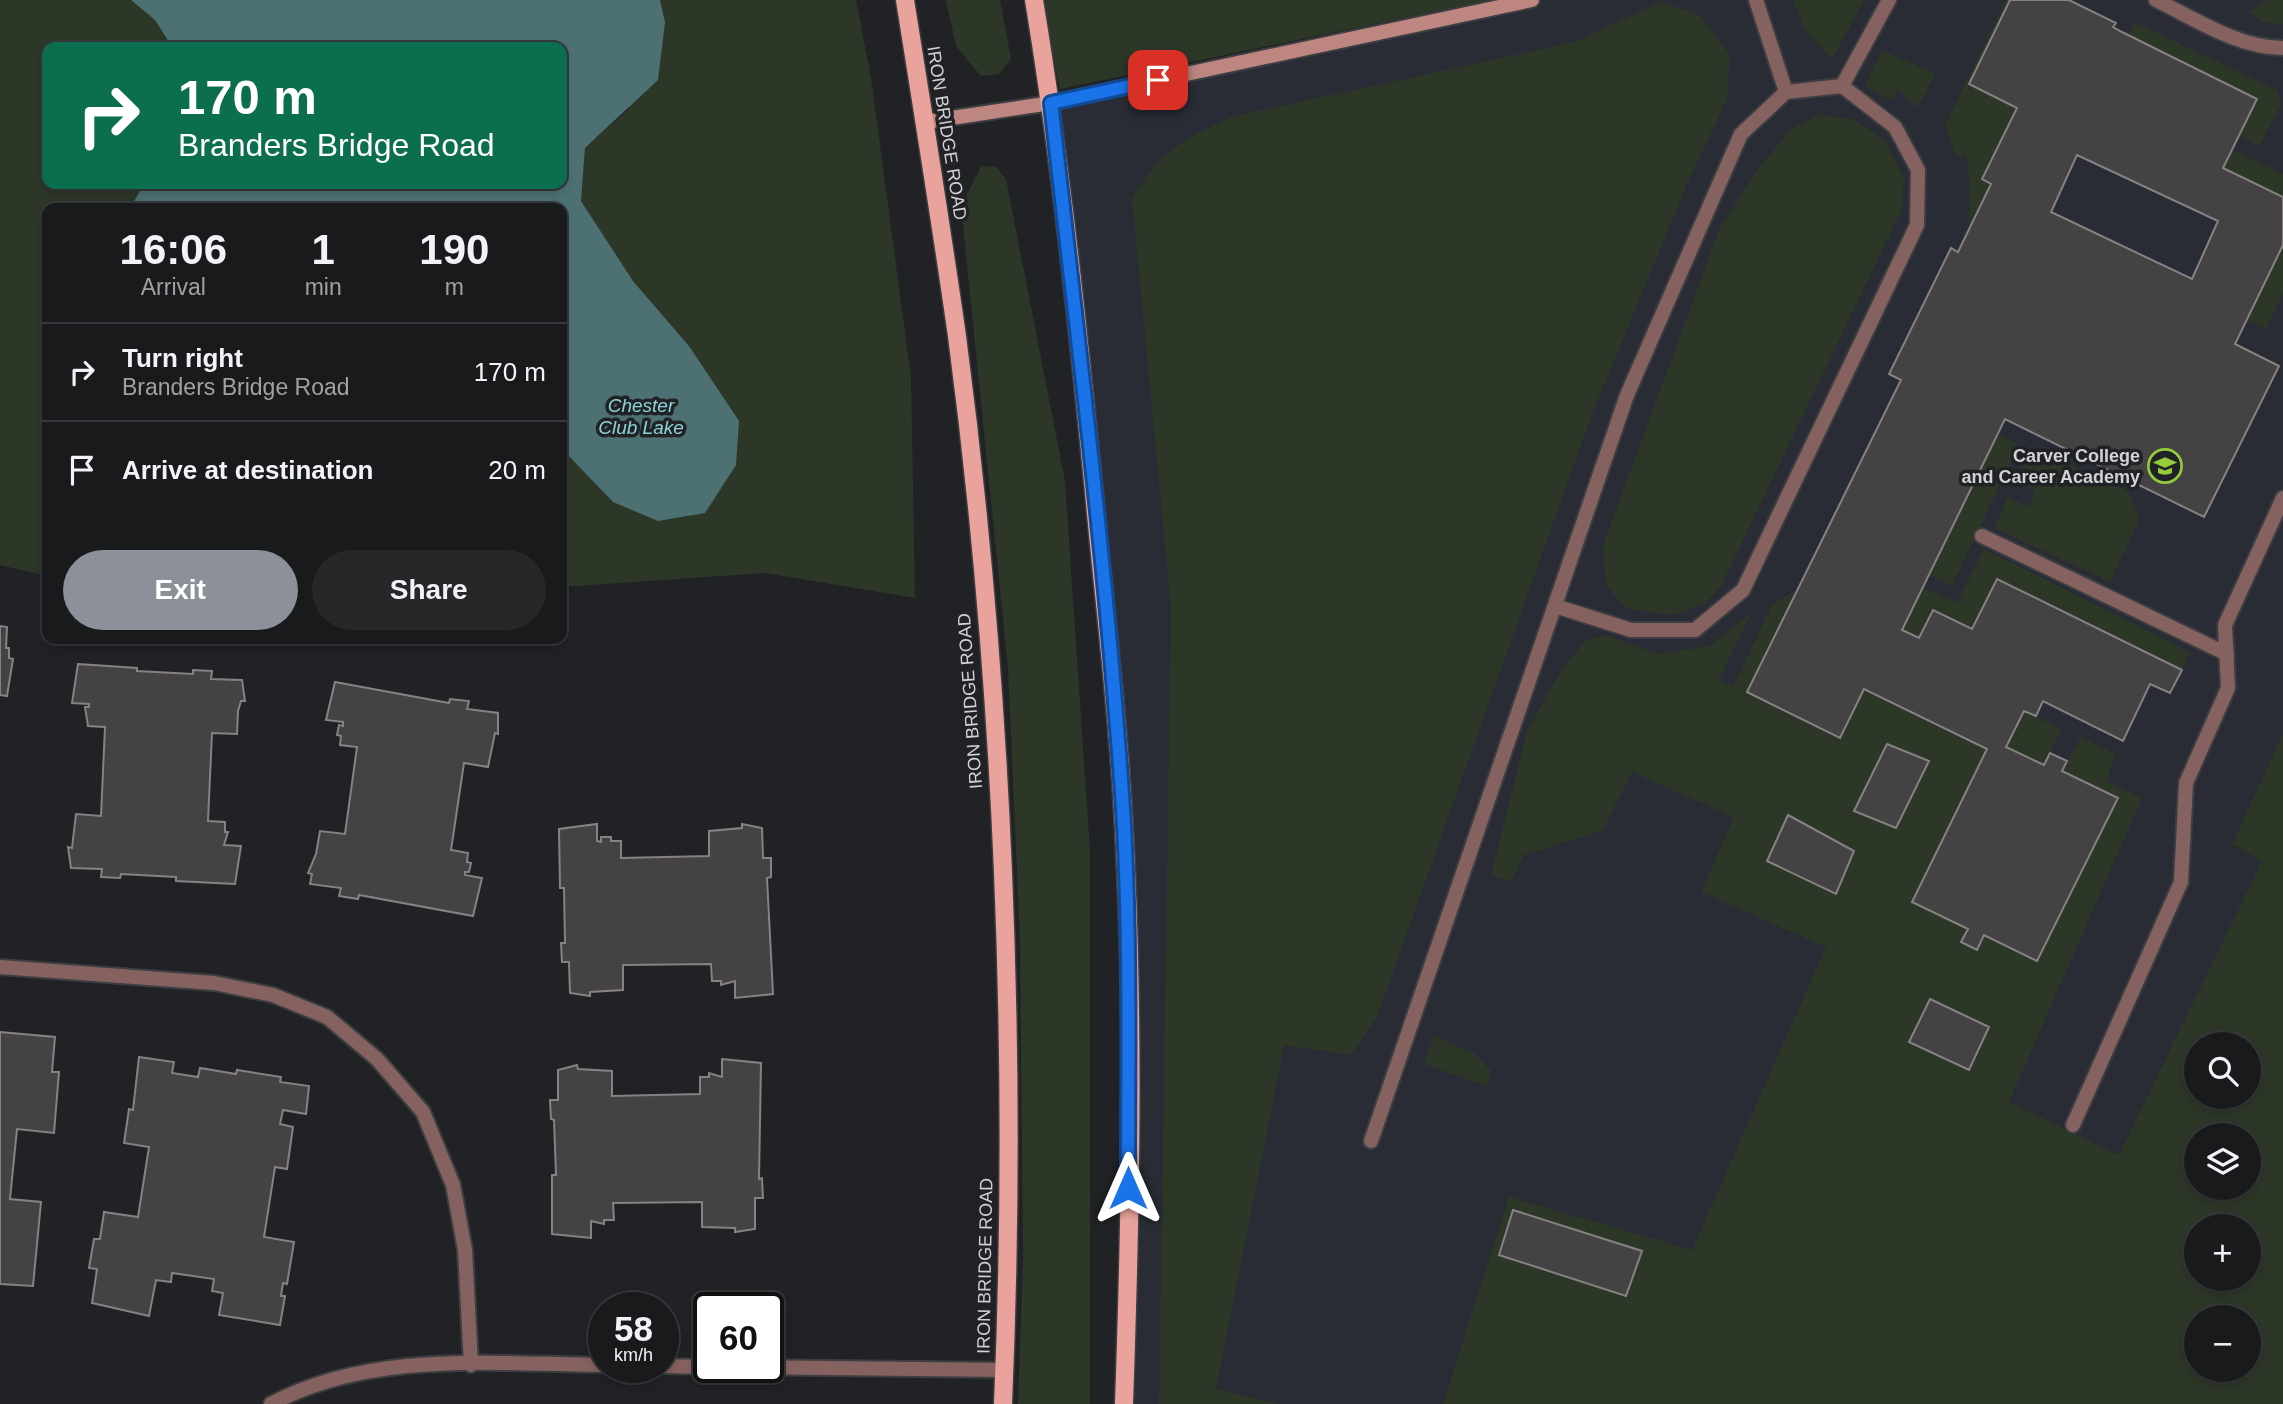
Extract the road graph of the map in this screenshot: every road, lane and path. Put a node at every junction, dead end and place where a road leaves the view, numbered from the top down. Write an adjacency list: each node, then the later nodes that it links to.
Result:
1 (905, 0): 11 (main road, IRON BRIDGE ROAD)
2 (1034, 0): 10 (main road)
3 (1532, 0): 10 (street)
4 (1756, 0): 9 (street)
5 (1889, 0): 8 (street)
6 (2156, 0): 7 (street)
7 (2283, 48)
8 (1842, 86): 9 (street); 14 (street)
9 (1786, 92): 14 (street)
10 (1051, 103): 11 (street); 25 (main road)
11 (925, 122): 22 (main road, IRON BRIDGE ROAD)
12 (2283, 498): 15 (street)
13 (1982, 536): 15 (street)
14 (1555, 606): 18 (street)
15 (2227, 654): 17 (street)
16 (0, 967): 19 (street)
17 (2073, 1125)
18 (1371, 1140)
19 (471, 1365): 20 (street); 23 (street)
20 (588, 1365)
21 (784, 1368): 22 (street)
22 (1005, 1370): 24 (main road, IRON BRIDGE ROAD)
23 (271, 1404)
24 (1003, 1404)
25 (1124, 1404)

